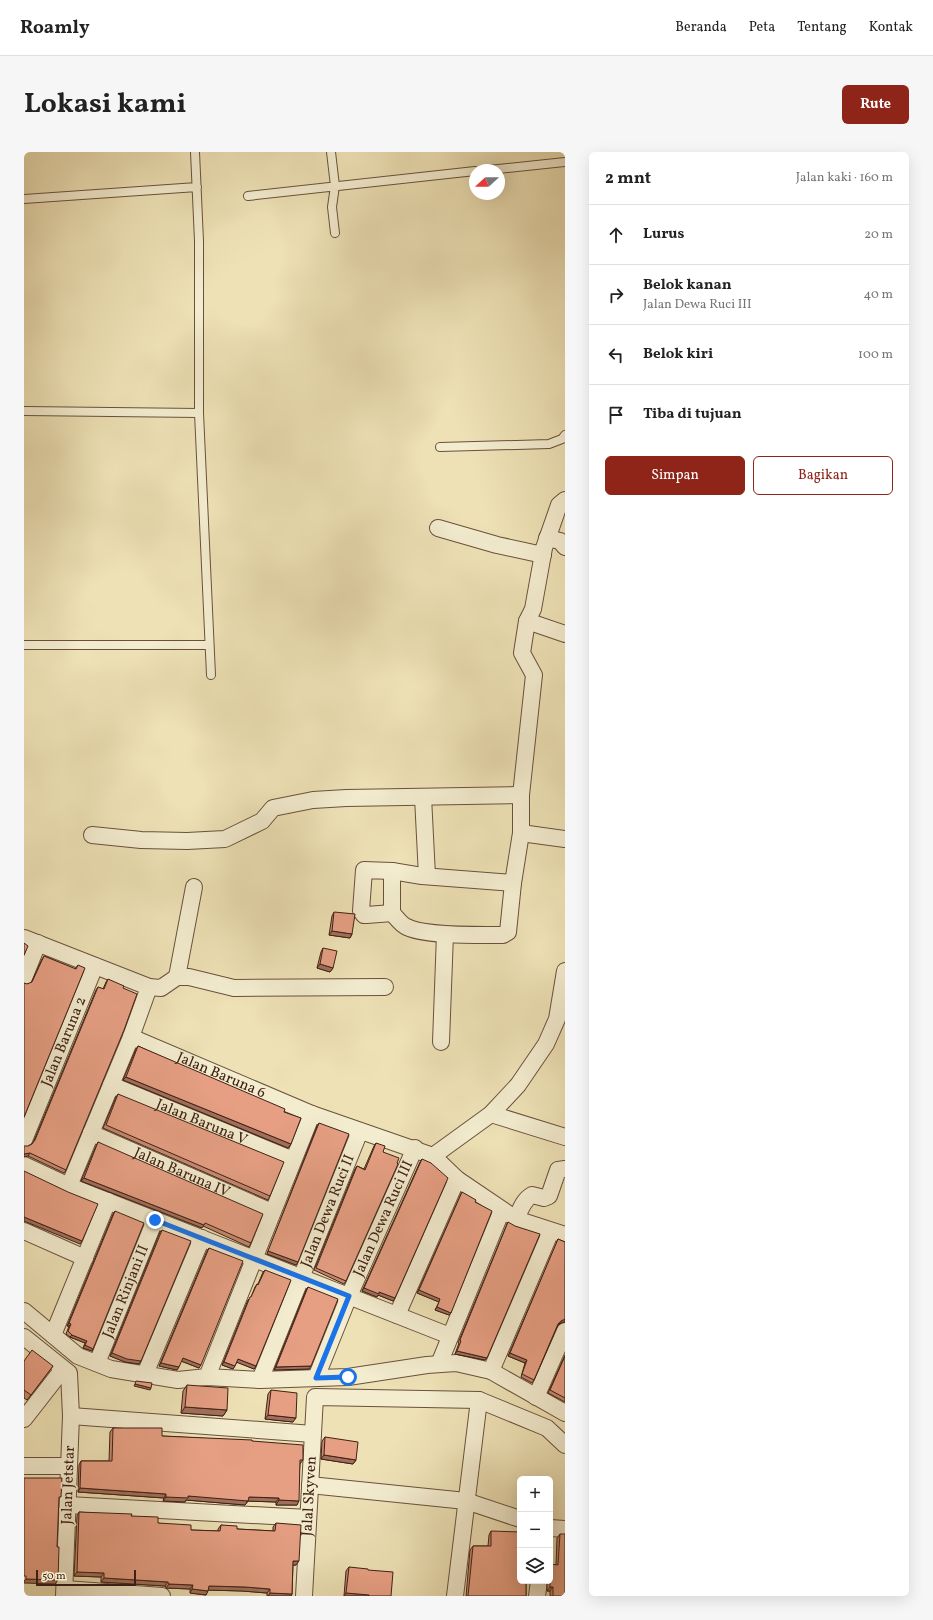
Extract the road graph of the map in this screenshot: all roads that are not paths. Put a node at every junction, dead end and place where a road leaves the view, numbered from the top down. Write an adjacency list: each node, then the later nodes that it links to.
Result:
1 (195, 152): 7 (lane)
2 (331, 152): 6 (lane)
3 (565, 162): 4 (lane)
4 (505, 168)
5 (469, 172): 6 (lane)
6 (335, 186): 8 (lane); 10 (lane)
7 (197, 188): 9 (lane); 12 (lane)
8 (248, 196)
9 (24, 199)
10 (335, 233)
11 (24, 412): 12 (lane)
12 (199, 413): 23 (lane)
13 (565, 435): 14 (lane)
14 (440, 447)
15 (565, 500): 17 (street)
16 (438, 528): 19 (street)
17 (547, 538): 18 (street); 19 (street)
18 (565, 546)
19 (543, 554): 20 (street)
20 (527, 621): 21 (street); 25 (street)
21 (565, 634)
22 (24, 645): 23 (lane)
23 (209, 645): 24 (lane)
24 (211, 675)
25 (521, 795): 26 (street); 27 (street)
26 (423, 796): 28 (street); 31 (street)
27 (521, 833): 29 (street); 32 (street)
28 (92, 835)
29 (565, 839)
30 (392, 871): 31 (street); 34 (street); 34 (street)
31 (427, 876): 32 (street)
32 (513, 883): 35 (street)
33 (194, 887): 39 (street)
34 (392, 913): 35 (street)
35 (445, 934): 44 (street)
36 (31, 941): 37 (street); 40 (street)
37 (95, 966): 41 (street); 51 (street, Jalan Baruna 2)
38 (565, 970): 47 (street)
39 (177, 977): 41 (street); 42 (street)
40 (24, 978)
41 (149, 987): 43 (street)
42 (385, 987)
43 (131, 1037): 45 (street); 46 (street, Jalan Baruna 6)
44 (441, 1042)
45 (111, 1085): 49 (street); 54 (street, Jalan Baruna V)
46 (312, 1114): 48 (street, Jalan Baruna 6); 54 (street)
47 (491, 1114): 50 (street); 53 (street)
48 (360, 1131): 52 (street, Jalan Baruna 6); 69 (street, Jalan Dewa Ruci II)
49 (91, 1133): 58 (street); 61 (street, Jalan Baruna IV)
50 (565, 1137)
51 (24, 1140)
52 (415, 1148): 53 (street, Jalan Baruna 6); 70 (street, Jalan Dewa Ruci III)
53 (433, 1156): 57 (street, Jalan Baruna 6)
54 (293, 1160): 61 (street)
55 (24, 1165): 58 (street)
56 (565, 1169): 62 (street)
57 (458, 1179): 60 (street, Jalan Baruna 6); 72 (street)
58 (70, 1186): 59 (street)
59 (108, 1201): 63 (street); 67 (street)
60 (502, 1210): 62 (street, Jalan Baruna 6); 75 (street)
61 (272, 1212): 68 (street)
62 (516, 1219): 64 (street, Jalan Baruna 6)
63 (155, 1220): 66 (street); 77 (street, Jalan Rinjani II)
64 (558, 1233): 80 (street)
65 (26, 1236): 67 (street)
66 (202, 1238): 68 (street); 81 (street)
67 (85, 1258): 74 (street)
68 (253, 1258): 69 (street); 82 (street)
69 (301, 1277): 70 (street); 84 (street, Jalan Dewa Ruci II)
70 (349, 1296): 72 (street); 83 (street, Jalan Dewa Ruci III)
71 (24, 1311): 74 (street)
72 (397, 1315): 75 (street)
73 (565, 1331): 85 (street)
74 (53, 1335): 77 (street)
75 (450, 1336): 78 (street)
76 (24, 1338): 79 (street)
77 (97, 1363): 81 (street)
78 (439, 1364): 80 (street); 83 (street)
79 (66, 1371): 88 (street, Jalan Jetstar); 89 (street)
80 (491, 1371): 85 (street)
81 (145, 1374): 82 (street)
82 (207, 1377): 84 (street)
83 (316, 1378): 84 (street)
84 (260, 1380)
85 (536, 1397): 87 (street)
86 (479, 1400): 90 (street, Jalal Skyven); 91 (street); 95 (street)
87 (565, 1413)
88 (71, 1416): 90 (street); 93 (street, Jalan Jetstar)
89 (24, 1419)
90 (313, 1434): 94 (street, Jalal Skyven)
91 (565, 1445)
92 (24, 1466): 93 (street)
93 (70, 1466): 96 (street, Jalan Jetstar)
94 (310, 1485): 95 (street); 97 (street, Jalal Skyven)
95 (466, 1501): 98 (street); 105 (street)
96 (68, 1505): 97 (street); 102 (street, Jalan Jetstar)
97 (308, 1518): 104 (street, Jalal Skyven)
98 (517, 1518)
99 (553, 1528): 100 (street)
100 (565, 1529)
101 (539, 1584): 106 (street)
102 (65, 1592): 103 (street)
103 (162, 1596)
104 (304, 1596)
105 (455, 1596)
106 (537, 1596)

